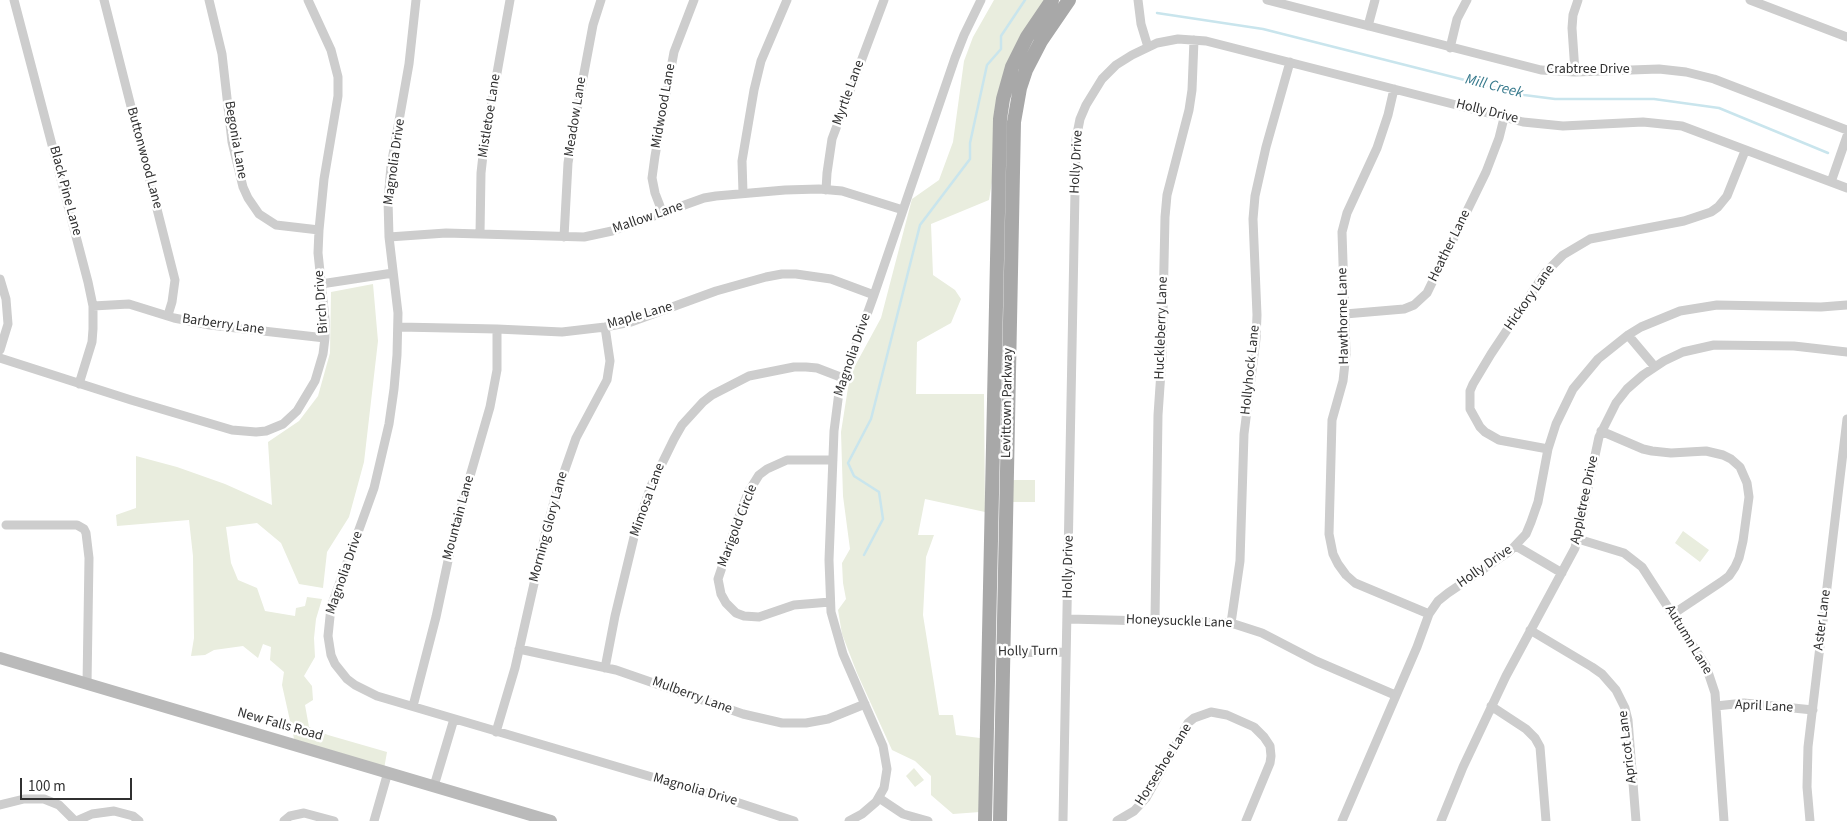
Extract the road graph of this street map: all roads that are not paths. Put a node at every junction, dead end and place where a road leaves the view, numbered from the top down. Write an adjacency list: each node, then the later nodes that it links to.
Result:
1 (14, 0): 47 (street, Black Pine Lane)
2 (104, 0): 50 (street, Buttonwood Lane)
3 (209, 0): 39 (street, Begonia Lane)
4 (308, 0): 39 (street, Birch Drive)
5 (416, 0): 41 (street, Magnolia Drive)
6 (510, 0): 40 (street, Mistletoe Lane)
7 (601, 0): 42 (street, Meadow Lane)
8 (694, 0): 38 (street, Midwood Lane)
9 (787, 0): 36 (street)
10 (884, 0): 35 (street, Myrtle Lane)
11 (981, 0): 37 (street, Magnolia Drive)
12 (1052, 0): 80 (main road, Levittown Parkway)
13 (1069, 0): 78 (main road, Levittown Parkway)
14 (1138, 0): 24 (street)
15 (1267, 0): 20 (street, Crabtree Drive)
16 (1375, 0): 21 (street)
17 (1467, 0): 25 (street)
18 (1578, 0): 27 (street)
19 (1750, 0): 22 (street)
20 (1287, 2): 21 (street, Crabtree Drive)
21 (1368, 26): 25 (street, Crabtree Drive)
22 (1847, 37)
23 (1194, 40): 24 (street, Holly Drive); 26 (street, Holly Drive); 74 (street, Huckleberry Lane)
24 (1148, 47): 73 (street, Holly Drive)
25 (1450, 48): 27 (street, Crabtree Drive)
26 (1290, 62): 28 (street, Holly Drive); 75 (street, Hollyhock Lane)
27 (1575, 72): 30 (street, Crabtree Drive)
28 (1394, 89): 29 (street, Holly Drive); 49 (street, Hawthorne Lane)
29 (1504, 118): 32 (street, Holly Drive); 49 (street, Heather Lane)
30 (1847, 130)
31 (1847, 136): 33 (street)
32 (1745, 150): 33 (street, Holly Drive); 64 (street, Hickory Lane)
33 (1830, 182): 34 (street, Holly Drive)
34 (1847, 188)
35 (826, 190): 36 (street, Mallow Lane); 37 (street, Mallow Lane)
36 (743, 193): 38 (street, Mallow Lane)
37 (903, 210): 46 (street, Magnolia Drive)
38 (663, 214): 42 (street, Mallow Lane)
39 (319, 230): 45 (street, Birch Drive)
40 (480, 234): 41 (street, Mallow Lane); 42 (street, Mallow Lane)
41 (389, 237): 43 (street, Magnolia Drive)
42 (564, 237)
43 (393, 273): 45 (street); 51 (street, Magnolia Drive)
44 (0, 278): 56 (street)
45 (321, 284): 55 (street, Birch Drive)
46 (874, 295): 52 (street, Maple Lane); 60 (street, Magnolia Drive)
47 (93, 306): 50 (street, Barberry Lane); 61 (street, Black Pine Lane)
48 (1847, 306): 54 (street, Holly Drive)
49 (1345, 314): 71 (street, Hawthorne Lane)
50 (168, 315): 55 (street, Barberry Lane)
51 (399, 327): 53 (street, Maple Lane); 86 (street, Magnolia Drive)
52 (606, 327): 53 (street, Maple Lane); 77 (street, Morning Glory Lane)
53 (498, 328): 86 (street, Mountain Lane)
54 (1628, 335): 59 (street); 64 (street, Holly Drive)
55 (325, 338): 61 (street, Birch Drive)
56 (0, 350)
57 (1847, 352): 59 (street, Appletree Drive)
58 (0, 358): 61 (street, Birch Drive)
59 (1655, 367): 63 (street, Appletree Drive)
60 (843, 378): 65 (street, Magnolia Drive); 82 (street, Mimosa Lane)
61 (79, 384)
62 (1847, 419): 89 (street, Aster Lane)
63 (1601, 431): 67 (street, Appletree Drive); 72 (street)
64 (1548, 449): 68 (street, Holly Drive)
65 (833, 460): 70 (street, Magnolia Drive); 70 (street, Marigold Circle)
66 (6, 525): 83 (street)
67 (1578, 539): 69 (street, Appletree Drive); 72 (street, Autumn Lane)
68 (1516, 546): 69 (street); 71 (street, Holly Drive)
69 (1562, 573): 76 (street, Appletree Drive)
70 (830, 602): 85 (street, Magnolia Drive)
71 (1429, 614): 84 (street, Holly Drive)
72 (1673, 614): 88 (street, Autumn Lane)
73 (1068, 619): 74 (street, Honeysuckle Lane); 79 (street, Holly Drive)
74 (1155, 620): 75 (street, Honeysuckle Lane)
75 (1231, 623): 84 (street, Honeysuckle Lane)
76 (1530, 630): 87 (street, Appletree Drive); 113 (street, Apricot Lane)
77 (519, 649): 82 (street, Mulberry Lane); 91 (street, Morning Glory Lane)
78 (1004, 652): 79 (street, Holly Turn); 80 (street, Holly Turn); 106 (main road, Levittown Parkway)
79 (1066, 652): 107 (street, Holly Drive)
80 (989, 653): 105 (main road, Levittown Parkway)
81 (0, 658): 83 (main road, New Falls Road)
82 (604, 668): 85 (street, Mulberry Lane)
83 (88, 684): 92 (main road, New Falls Road)
84 (1395, 696): 110 (street, Holly Drive)
85 (865, 704): 94 (street, Magnolia Drive)
86 (413, 706): 90 (street, Magnolia Drive)
87 (1492, 706): 111 (street, Appletree Drive); 112 (street)
88 (1716, 706): 89 (street, April Lane); 114 (street, Autumn Lane)
89 (1813, 710): 115 (street, Aster Lane)
90 (454, 719): 91 (street, Magnolia Drive); 93 (street)
91 (496, 732): 102 (street, Magnolia Drive)
92 (388, 772): 93 (main road, New Falls Road); 100 (street)
93 (434, 786): 101 (main road, New Falls Road)
94 (879, 798): 103 (street); 104 (street)
95 (0, 805): 96 (street)
96 (76, 821): 97 (street)
97 (139, 821)
98 (284, 821): 99 (street)
99 (334, 821)
100 (374, 821)
101 (550, 821)
102 (794, 821)
103 (848, 821)
104 (928, 821)
105 (985, 821)
106 (1000, 821)
107 (1063, 821)
108 (1116, 821): 109 (street, Horseshoe Lane)
109 (1246, 821)
110 (1342, 821)
111 (1441, 821)
112 (1546, 821)
113 (1636, 821)
114 (1724, 821)
115 (1810, 821)

